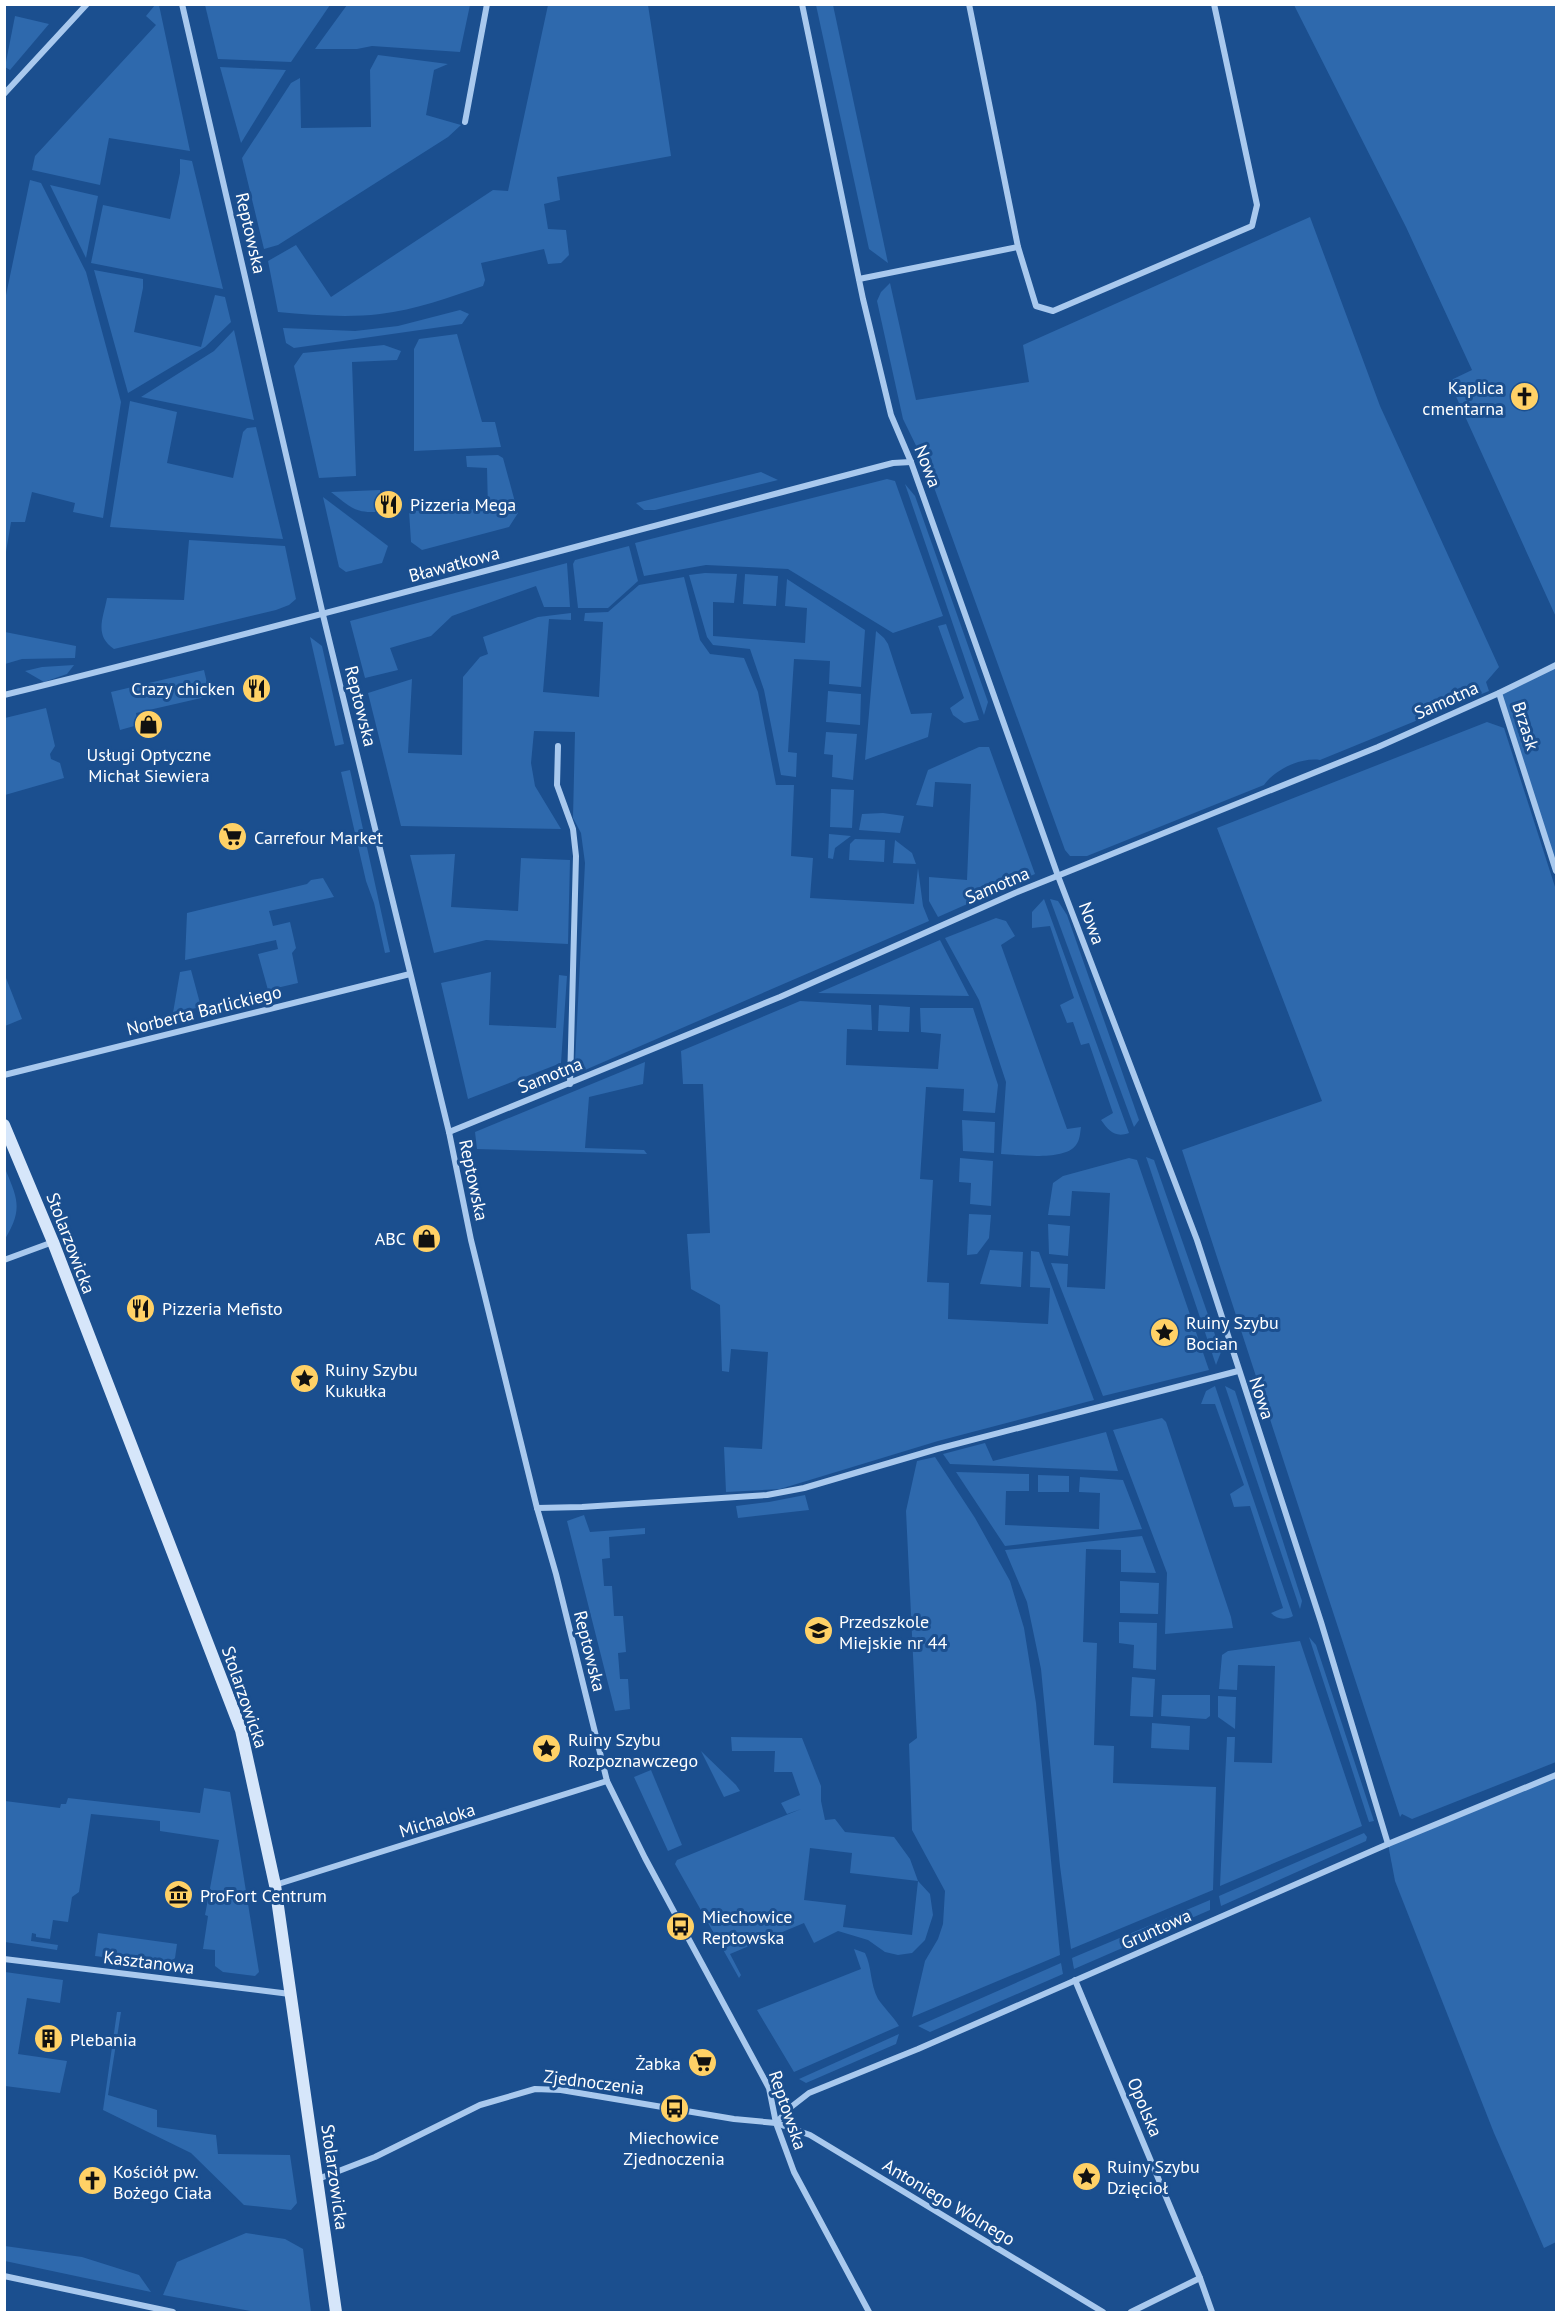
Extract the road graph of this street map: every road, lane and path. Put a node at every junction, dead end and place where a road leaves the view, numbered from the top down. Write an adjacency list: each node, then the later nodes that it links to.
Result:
1 (87, 4): 7 (street)
2 (182, 4): 12 (street, Reptowska)
3 (487, 4): 8 (street)
4 (802, 4): 10 (street, Nowa)
5 (969, 4): 9 (street)
6 (1214, 4): 9 (street)
7 (4, 94)
8 (465, 122)
9 (1018, 247): 10 (street)
10 (859, 279): 11 (street, Nowa)
11 (911, 462): 12 (street, Bławatkowa); 18 (street, Nowa)
12 (323, 615): 15 (street, Bławatkowa); 19 (street, Reptowska)
13 (1557, 665): 14 (street, Samotna)
14 (1499, 693): 17 (street, Brzask); 18 (street, Samotna)
15 (4, 695)
16 (558, 746): 21 (street)
17 (1557, 871)
18 (1058, 876): 21 (street, Samotna); 26 (street, Nowa)
19 (410, 974): 20 (street, Norberta Barlickiego); 23 (street, Reptowska)
20 (4, 1075)
21 (570, 1084): 23 (street, Samotna)
22 (4, 1125): 24 (street, Stolarzowicka)
23 (449, 1132): 27 (street, Reptowska)
24 (53, 1242): 25 (street); 31 (street, Stolarzowicka)
25 (4, 1260)
26 (1238, 1371): 27 (street); 30 (street, Nowa)
27 (537, 1508): 29 (street, Reptowska)
28 (1557, 1775): 30 (street, Gruntowa)
29 (607, 1781): 31 (street, Michaloka); 35 (street, Reptowska)
30 (1388, 1844): 33 (street, Gruntowa)
31 (275, 1886): 34 (street, Stolarzowicka)
32 (4, 1959): 34 (street, Kasztanowa)
33 (1075, 1980): 35 (street, Gruntowa); 38 (street, Opolska)
34 (291, 1995): 36 (street, Stolarzowicka)
35 (776, 2123): 36 (street, Zjednoczenia); 41 (street, Reptowska); 42 (street, Antoniego Wolnego)
36 (318, 2179): 40 (street, Stolarzowicka)
37 (4, 2276): 39 (street)
38 (1200, 2278): 43 (street); 44 (street, Opolska)
39 (173, 2313)
40 (336, 2313)
41 (869, 2313)
42 (1103, 2313)
43 (1131, 2313)
44 (1212, 2313)

